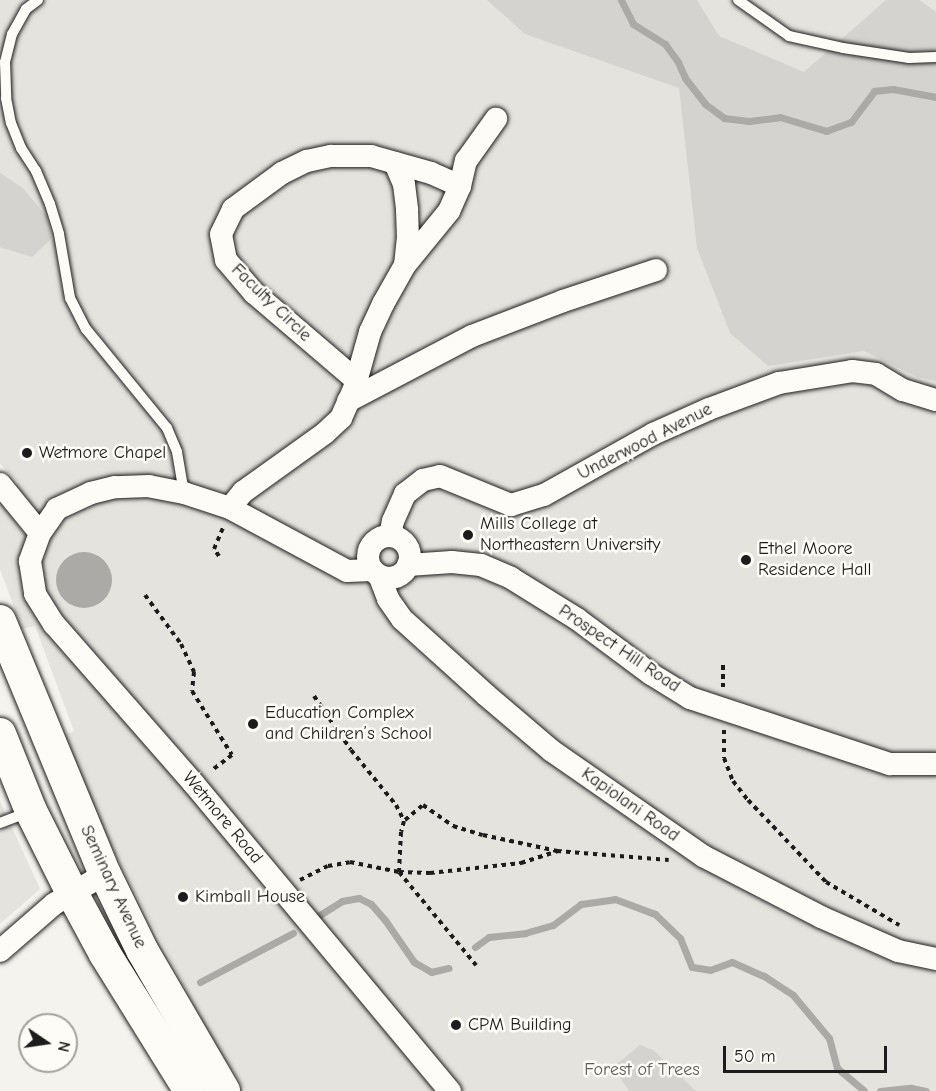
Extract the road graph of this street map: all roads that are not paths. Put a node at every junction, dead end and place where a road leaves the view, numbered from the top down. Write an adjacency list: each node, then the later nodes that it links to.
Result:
1 (38, 0): 13 (lane)
2 (738, 0): 3 (lane)
3 (936, 57)
4 (496, 119): 6 (street)
5 (395, 163): 6 (street, Faculty Circle); 7 (street); 9 (street, Faculty Circle)
6 (460, 186): 7 (street)
7 (405, 265): 9 (street)
8 (656, 270): 11 (street)
9 (357, 380): 11 (street)
10 (936, 400): 16 (street, Underwood Avenue)
11 (348, 401): 14 (street)
12 (0, 484): 15 (street)
13 (184, 493): 14 (street); 15 (street)
14 (228, 515): 18 (street)
15 (40, 532): 31 (street, Wetmore Road)
16 (390, 536): 17 (street); 18 (street)
17 (408, 565): 18 (street); 22 (street, Prospect Hill Road)
18 (376, 573): 28 (street, Kapiolani Road)
19 (0, 621): 20 (street, Seminary Avenue)
20 (11, 669): 25 (street, Seminary Avenue)
21 (0, 735): 23 (street, Seminary Avenue)
22 (936, 764)
23 (32, 811): 24 (lane); 26 (street, Seminary Avenue)
24 (0, 823)
25 (105, 874): 26 (street); 30 (street, Seminary Avenue)
26 (72, 893): 27 (street); 29 (street, Seminary Avenue)
27 (0, 951)
28 (936, 959)
29 (190, 1091)
30 (224, 1091)
31 (450, 1091)

